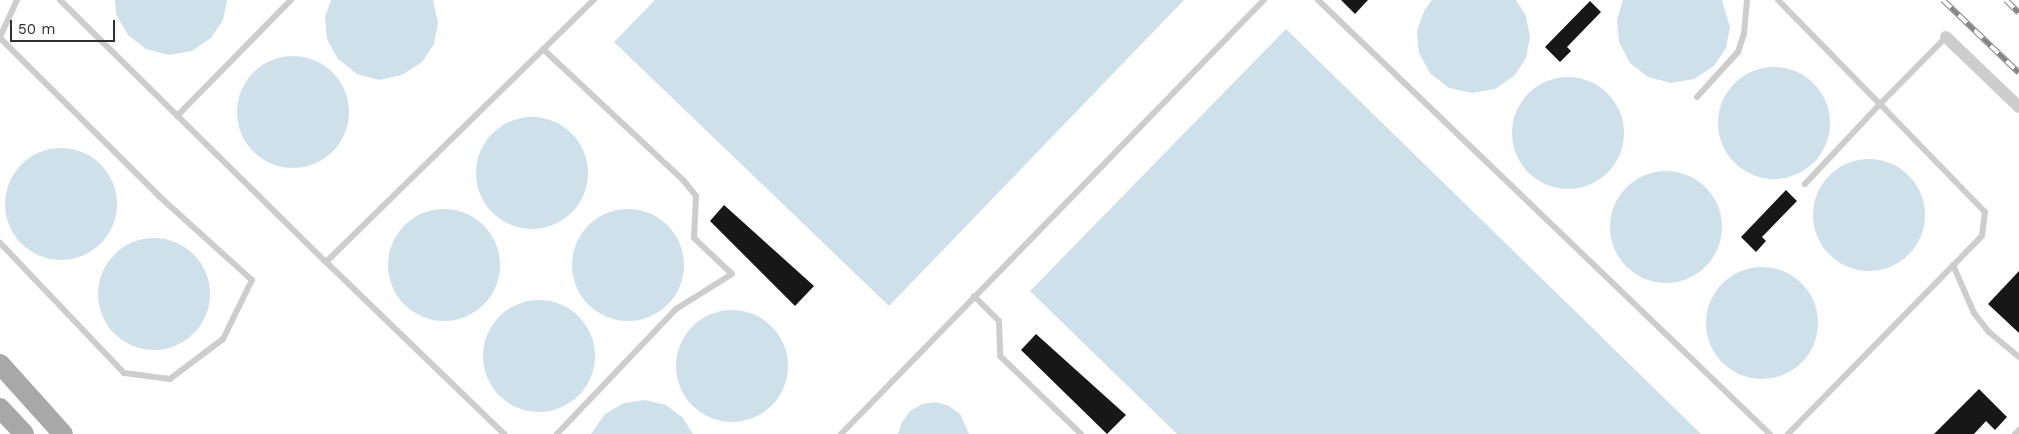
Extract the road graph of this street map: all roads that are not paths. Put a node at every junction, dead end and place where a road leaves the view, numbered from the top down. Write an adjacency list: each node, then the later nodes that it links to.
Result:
1 (17, 0): 10 (lane)
2 (60, 0): 15 (lane)
3 (291, 0): 15 (lane)
4 (594, 0): 11 (lane)
5 (1264, 0): 20 (lane)
6 (1318, 0): 31 (lane)
7 (1747, 0): 12 (lane)
8 (1778, 0): 13 (lane)
9 (1946, 37): 13 (lane); 14 (street)
10 (0, 38): 17 (lane)
11 (543, 49): 18 (lane); 28 (lane)
12 (1697, 97)
13 (1880, 104): 16 (lane); 19 (lane)
14 (2019, 107)
15 (177, 116): 18 (lane)
16 (1805, 184)
17 (0, 243)
18 (326, 262): 27 (lane)
19 (1953, 265): 21 (lane); 32 (lane)
20 (974, 296): 29 (lane); 30 (lane)
21 (2019, 357)
22 (0, 364): 26 (main road)
23 (0, 408): 25 (main road)
24 (2019, 430): 33 (lane)
25 (24, 434)
26 (63, 434)
27 (504, 434)
28 (557, 434)
29 (841, 434)
30 (1081, 434)
31 (1770, 434)
32 (1788, 434)
33 (2015, 434)

